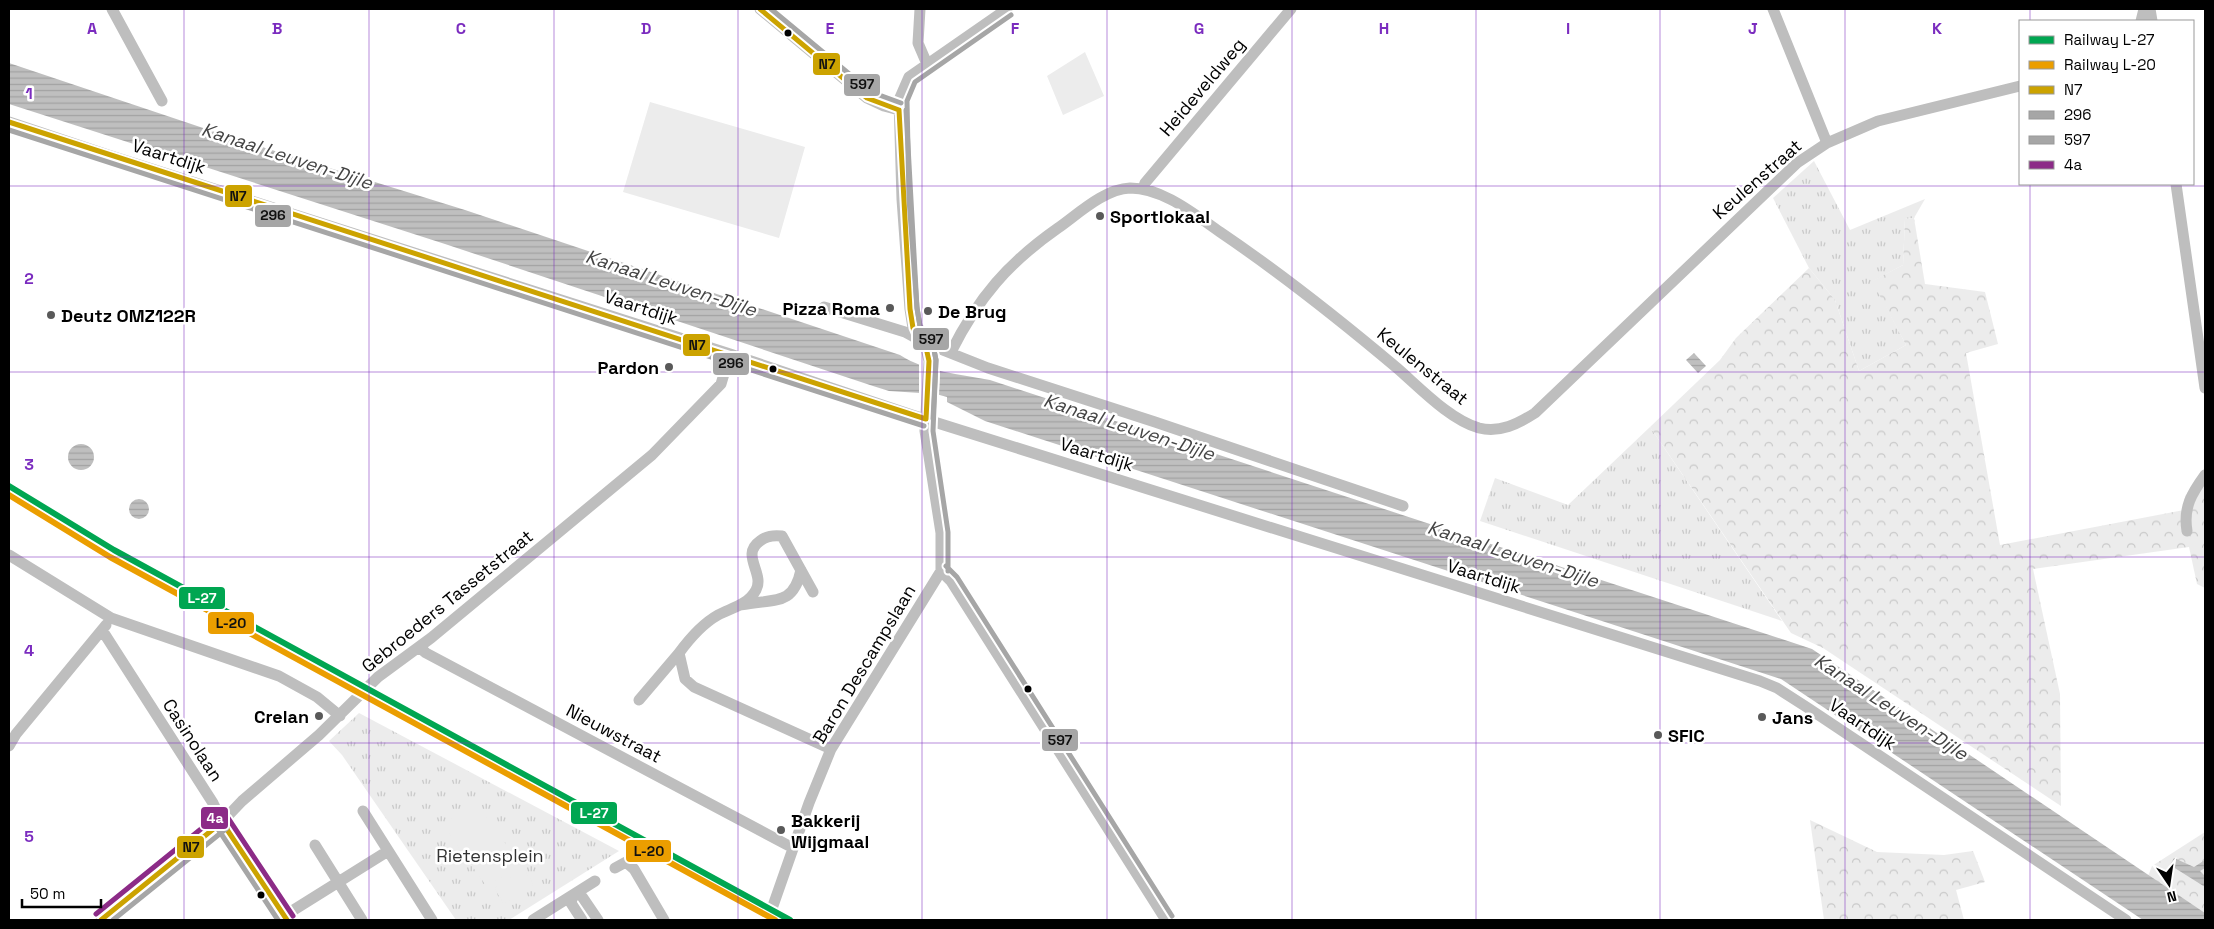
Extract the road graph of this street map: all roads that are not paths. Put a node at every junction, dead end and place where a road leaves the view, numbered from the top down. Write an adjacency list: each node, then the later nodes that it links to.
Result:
1 (112, 9): 9 (street)
2 (760, 9): 10 (street)
3 (920, 9): 7 (street)
4 (1007, 9): 7 (street, Baron Descampslaan)
5 (1291, 9): 14 (street, Heideveldweg)
6 (1773, 9): 12 (street)
7 (927, 64): 10 (street, Baron Descampslaan)
8 (2019, 86): 12 (street, Keulenstraat)
9 (162, 101)
10 (899, 110): 16 (street, Baron Descampslaan)
11 (9, 122): 18 (street, Vaartdijk)
12 (1827, 143): 14 (street, Keulenstraat)
13 (2176, 185): 19 (street)
14 (1143, 189): 17 (street, Keulenstraat)
15 (824, 307): 16 (street)
16 (925, 343): 17 (street); 20 (street, Baron Descampslaan)
17 (951, 352): 22 (street)
18 (730, 354): 20 (street, Vaartdijk); 31 (street, Gebroeders Tassetstraat)
19 (2205, 388)
20 (926, 419): 26 (street, Baron Descampslaan); 56 (street, Vaartdijk)
21 (2205, 475): 23 (street)
22 (1403, 506)
23 (2186, 531)
24 (9, 555): 29 (street)
25 (801, 570): 27 (street); 28 (street); 28 (street)
26 (940, 571): 36 (street, Baron Descampslaan); 55 (street)
27 (813, 592)
28 (739, 606): 32 (street)
29 (111, 618): 30 (street); 34 (street)
30 (102, 630): 35 (street); 38 (street, Casinolaan)
31 (419, 647): 34 (street, Gebroeders Tassetstraat); 40 (street, Nieuwstraat)
32 (679, 653): 33 (street); 36 (street)
33 (639, 700)
34 (340, 716): 38 (street, Gebroeders Tassetstraat)
35 (9, 746)
36 (831, 749): 40 (street, Baron Descampslaan)
37 (363, 811): 41 (street)
38 (222, 822): 46 (street, Casinolaan); 47 (street, Gebroeders Tassetstraat)
39 (315, 845): 43 (street)
40 (793, 848): 54 (street, Baron Descampslaan)
41 (388, 851): 43 (street); 49 (street)
42 (615, 868): 53 (street)
43 (337, 882): 46 (street); 48 (street)
44 (595, 882): 45 (street)
45 (573, 895): 50 (street); 51 (street); 52 (street)
46 (286, 918)
47 (101, 920)
48 (362, 920)
49 (432, 920)
50 (533, 920)
51 (582, 920)
52 (598, 920)
53 (664, 920)
54 (768, 920)
55 (1166, 920)
56 (2126, 920)

